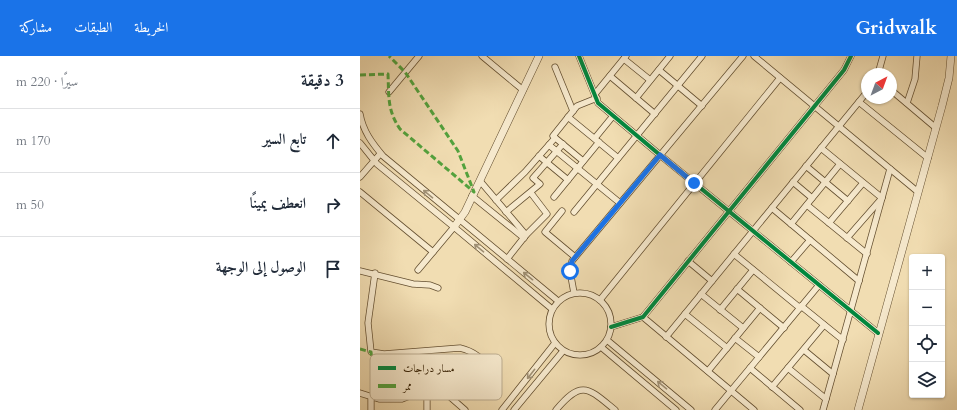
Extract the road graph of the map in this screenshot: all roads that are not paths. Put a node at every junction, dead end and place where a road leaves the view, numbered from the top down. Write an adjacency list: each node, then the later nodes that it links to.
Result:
1 (419, 56): 22 (street)
2 (482, 56): 21 (street)
3 (539, 56): 21 (street)
4 (579, 56): 24 (street)
5 (702, 56): 20 (street)
6 (743, 56): 29 (street)
7 (754, 56): 18 (street)
8 (852, 56): 30 (street)
9 (883, 56): 15 (street)
10 (917, 56): 28 (street)
11 (951, 56): 37 (street)
12 (625, 57): 17 (street); 19 (street)
13 (668, 57): 16 (street)
14 (555, 67): 31 (street)
15 (880, 68)
16 (658, 70): 19 (street); 20 (street)
17 (610, 76): 24 (street); 25 (street)
18 (780, 78): 30 (street); 64 (street)
19 (650, 80): 25 (street)
20 (678, 86): 29 (street); 33 (street)
21 (523, 90): 60 (street)
22 (389, 92)
23 (897, 95): 28 (street)
24 (596, 96): 31 (street); 34 (street)
25 (636, 98): 33 (street)
26 (861, 100): 27 (street)
27 (859, 102): 36 (street); 50 (street)
28 (907, 103): 37 (street)
29 (702, 106): 47 (street)
30 (815, 106): 36 (street); 79 (street)
31 (574, 111): 35 (street)
32 (360, 114): 46 (street)
33 (655, 114): 38 (street)
34 (613, 116): 38 (street); 40 (street)
35 (568, 117): 39 (street); 40 (street)
36 (839, 126): 44 (street); 57 (street)
37 (936, 128): 50 (street)
38 (637, 136): 47 (street); 49 (street)
39 (555, 138): 42 (street); 43 (street)
40 (597, 140): 49 (street); 52 (street)
41 (360, 143): 51 (street)
42 (563, 144): 45 (street); 52 (street)
43 (549, 145): 45 (street); 48 (street)
44 (821, 148): 54 (street); 55 (street)
45 (557, 151): 53 (street); 56 (street)
46 (380, 154): 51 (street); 82 (street, one-way to 46)
47 (660, 155): 64 (street); 75 (street)
48 (539, 156): 53 (street); 73 (street)
49 (618, 158): 65 (street)
50 (928, 158): 68 (street)
51 (374, 161): 58 (street); 85 (street)
52 (584, 161): 56 (street)
53 (547, 162): 59 (street); 67 (street)
54 (840, 164): 62 (street); 63 (street)
55 (806, 166): 61 (street); 62 (street)
56 (578, 168): 59 (street); 65 (street)
57 (890, 169): 68 (street); 72 (street)
58 (360, 177)
59 (568, 180): 70 (street)
60 (480, 181): 69 (street); 73 (street)
61 (793, 182): 71 (street); 77 (street)
62 (825, 182): 71 (street); 74 (street)
63 (863, 182): 72 (street); 74 (street)
64 (694, 183): 79 (street); 108 (street)
65 (597, 184): 75 (street); 81 (street)
66 (360, 192): 90 (street)
67 (531, 192): 80 (street); 87 (street)
68 (918, 192): 121 (street)
69 (472, 196): 82 (street); 87 (street)
70 (554, 196)
71 (812, 198): 76 (street)
72 (882, 198): 88 (street); 92 (street)
73 (496, 200): 80 (street)
74 (848, 201): 83 (street)
75 (620, 203): 93 (street)
76 (807, 205): 83 (street); 84 (street)
77 (772, 208): 84 (street); 86 (street)
78 (562, 211): 93 (street)
79 (729, 211): 86 (street); 95 (street)
80 (506, 212): 87 (street)
81 (574, 212)
82 (459, 220): 85 (street); 94 (street)
83 (829, 223): 88 (street)
84 (791, 224): 89 (street)
85 (454, 227): 90 (street); 112 (street, one-way to 85)
86 (753, 231): 91 (street); 96 (street)
87 (525, 237): 94 (street)
88 (847, 238): 92 (street)
89 (810, 240): 96 (street); 102 (street)
90 (432, 252): 97 (street)
91 (734, 254): 98 (street); 101 (street)
92 (866, 254): 102 (street)
93 (575, 257): 106 (street)
94 (507, 259): 109 (street, one-way to 94)
95 (688, 261): 101 (street); 116 (street)
96 (791, 262): 103 (street)
97 (418, 270)
98 (753, 270): 105 (street); 110 (street)
99 (360, 271): 100 (street)
100 (375, 274): 104 (street); 131 (street)
101 (712, 281): 107 (street)
102 (859, 281): 114 (street)
103 (819, 285): 110 (street); 114 (street)
104 (438, 288)
105 (737, 289): 111 (street); 113 (street)
106 (574, 293): 108 (street); 109 (street)
107 (701, 294): 113 (street); 115 (street)
108 (600, 300): 118 (street)
109 (558, 301): 112 (street)
110 (801, 307): 117 (street); 120 (street)
111 (760, 308): 119 (street); 120 (street)
112 (552, 309): 126 (street)
113 (720, 310): 119 (street)
114 (851, 311): 121 (street); 125 (street)
115 (685, 314): 122 (street); 128 (street)
116 (642, 317): 118 (street); 122 (street)
117 (824, 325): 125 (street); 130 (street)
118 (611, 327): 124 (street)
119 (743, 328): 123 (street)
120 (784, 328): 134 (street)
121 (878, 334): 158 (street)
122 (666, 337): 137 (street)
123 (735, 338): 128 (street); 134 (street)
124 (607, 340): 127 (street); 153 (street, one-way to 124)
125 (842, 340): 138 (street)
126 (555, 343): 129 (street); 148 (street, one-way to 148)
127 (602, 347): 129 (street); 152 (street)
128 (727, 348): 137 (street)
129 (563, 350): 149 (street)
130 (804, 350): 136 (street); 138 (street)
131 (384, 354)
132 (384, 354): 133 (street)
133 (474, 354)
134 (759, 357): 135 (street)
135 (750, 368): 139 (street); 140 (street)
136 (788, 368): 139 (street); 143 (street)
137 (708, 371): 140 (street)
138 (833, 374): 143 (street)
139 (772, 387): 156 (street)
140 (731, 391): 154 (street); 155 (street)
141 (360, 393): 142 (street)
142 (370, 397)
143 (826, 399): 157 (street)
144 (452, 400): 145 (street)
145 (457, 403): 146 (street); 147 (street)
146 (457, 410)
147 (465, 410)
148 (502, 410)
149 (514, 410)
150 (556, 410): 151 (street)
151 (615, 410)
152 (676, 410)
153 (692, 410)
154 (715, 410)
155 (754, 410)
156 (800, 410)
157 (823, 410)
158 (858, 410)

